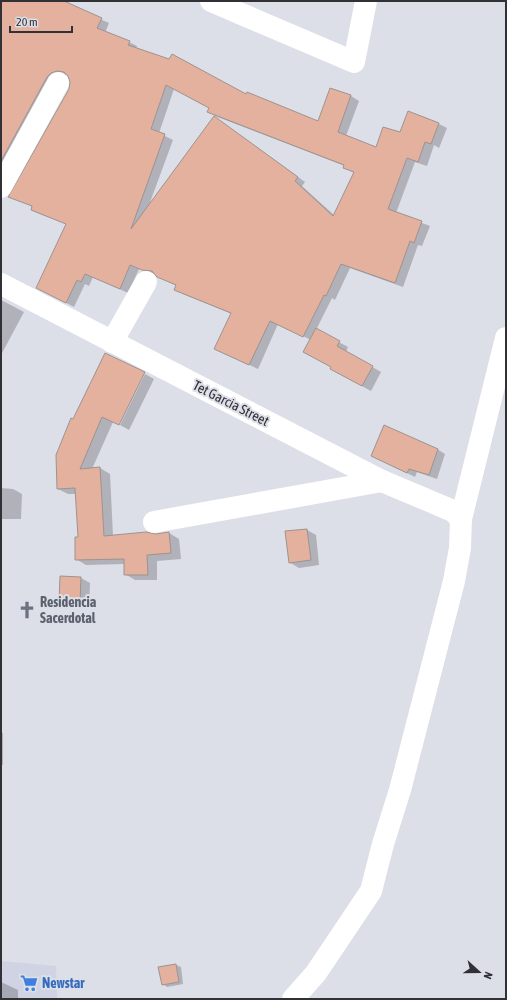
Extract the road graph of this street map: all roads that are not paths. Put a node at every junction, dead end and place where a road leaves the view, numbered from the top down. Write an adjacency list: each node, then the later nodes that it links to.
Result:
1 (211, 1): 2 (street)
2 (366, 1)
3 (58, 83): 4 (street)
4 (1, 187)
5 (146, 282): 8 (street)
6 (1, 284): 8 (street, Tet Garcia Street)
7 (506, 338): 10 (street)
8 (112, 342): 9 (street, Tet Garcia Street)
9 (382, 480): 10 (street, Tet Garcia Street); 11 (street)
10 (461, 518): 12 (street)
11 (154, 522)
12 (292, 999)

